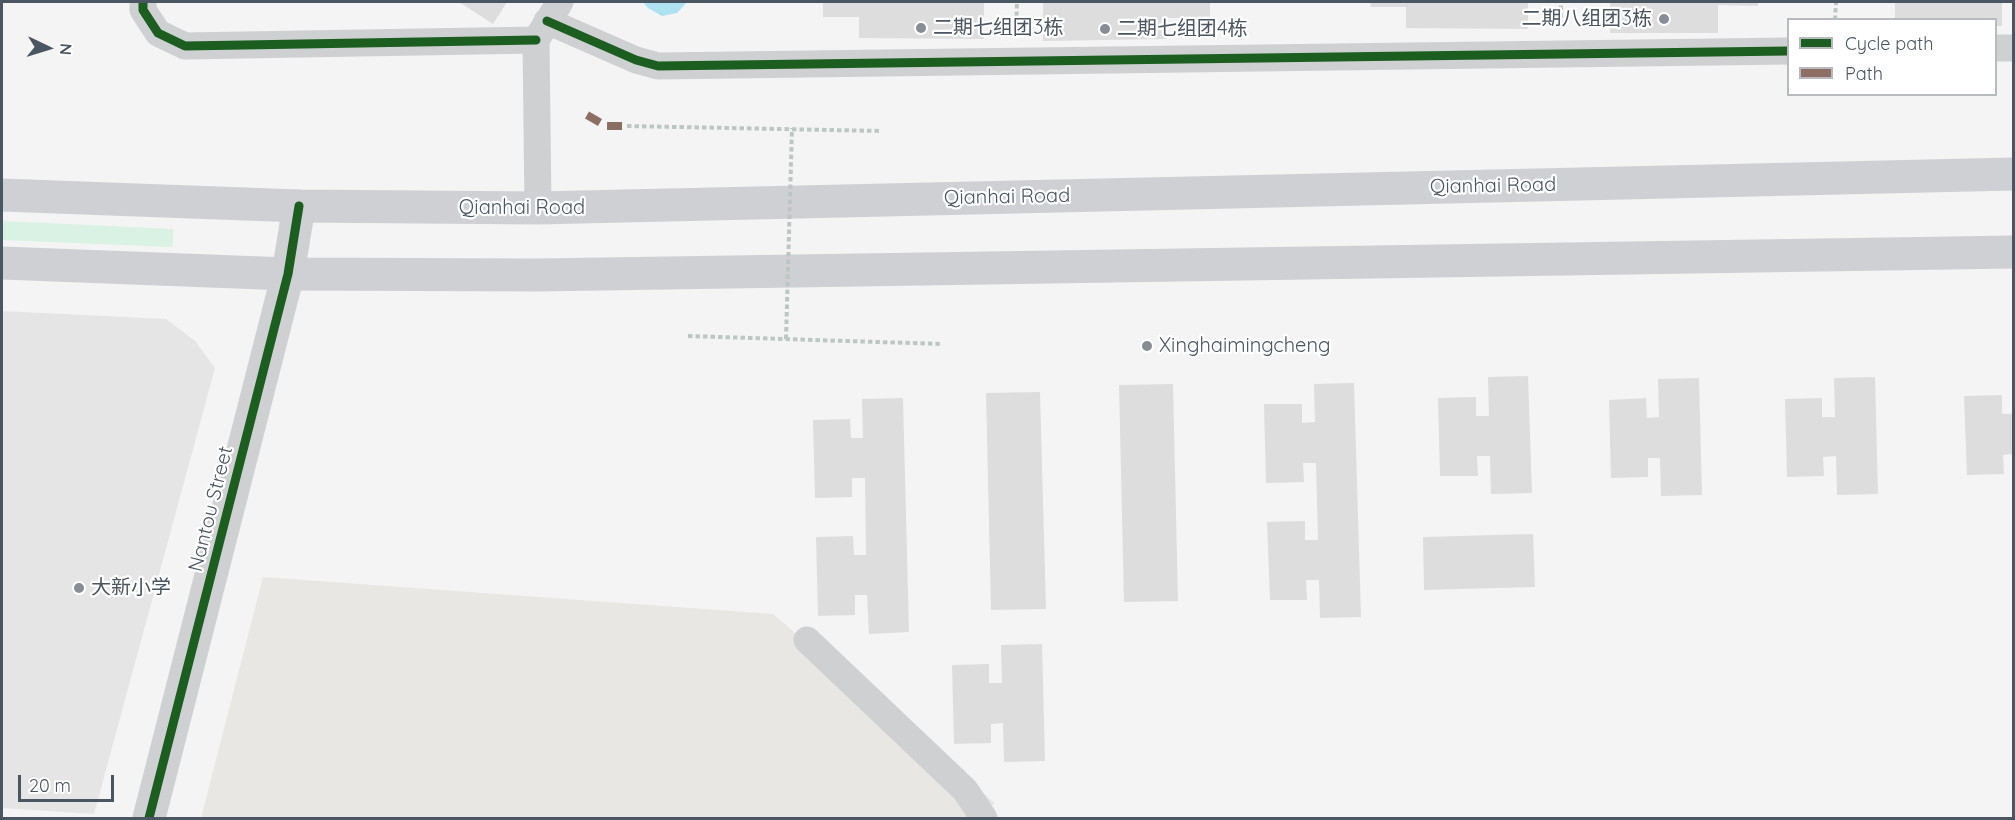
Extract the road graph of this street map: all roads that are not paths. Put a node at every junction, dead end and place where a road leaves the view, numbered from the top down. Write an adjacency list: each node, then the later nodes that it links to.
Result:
1 (143, 2): 2 (street)
2 (548, 21): 5 (street); 9 (street)
3 (1997, 48): 4 (street)
4 (2013, 48)
5 (1787, 51)
6 (2013, 174): 9 (main road, Qianhai Road)
7 (2, 195): 8 (main road, Qianhai Road)
8 (298, 206): 9 (main road, Qianhai Road); 12 (street, Nantou Street)
9 (538, 208)
10 (2013, 252): 12 (main road)
11 (2, 263): 12 (main road)
12 (288, 274): 14 (street, Nantou Street)
13 (807, 640): 15 (street)
14 (149, 819)
15 (984, 819)

